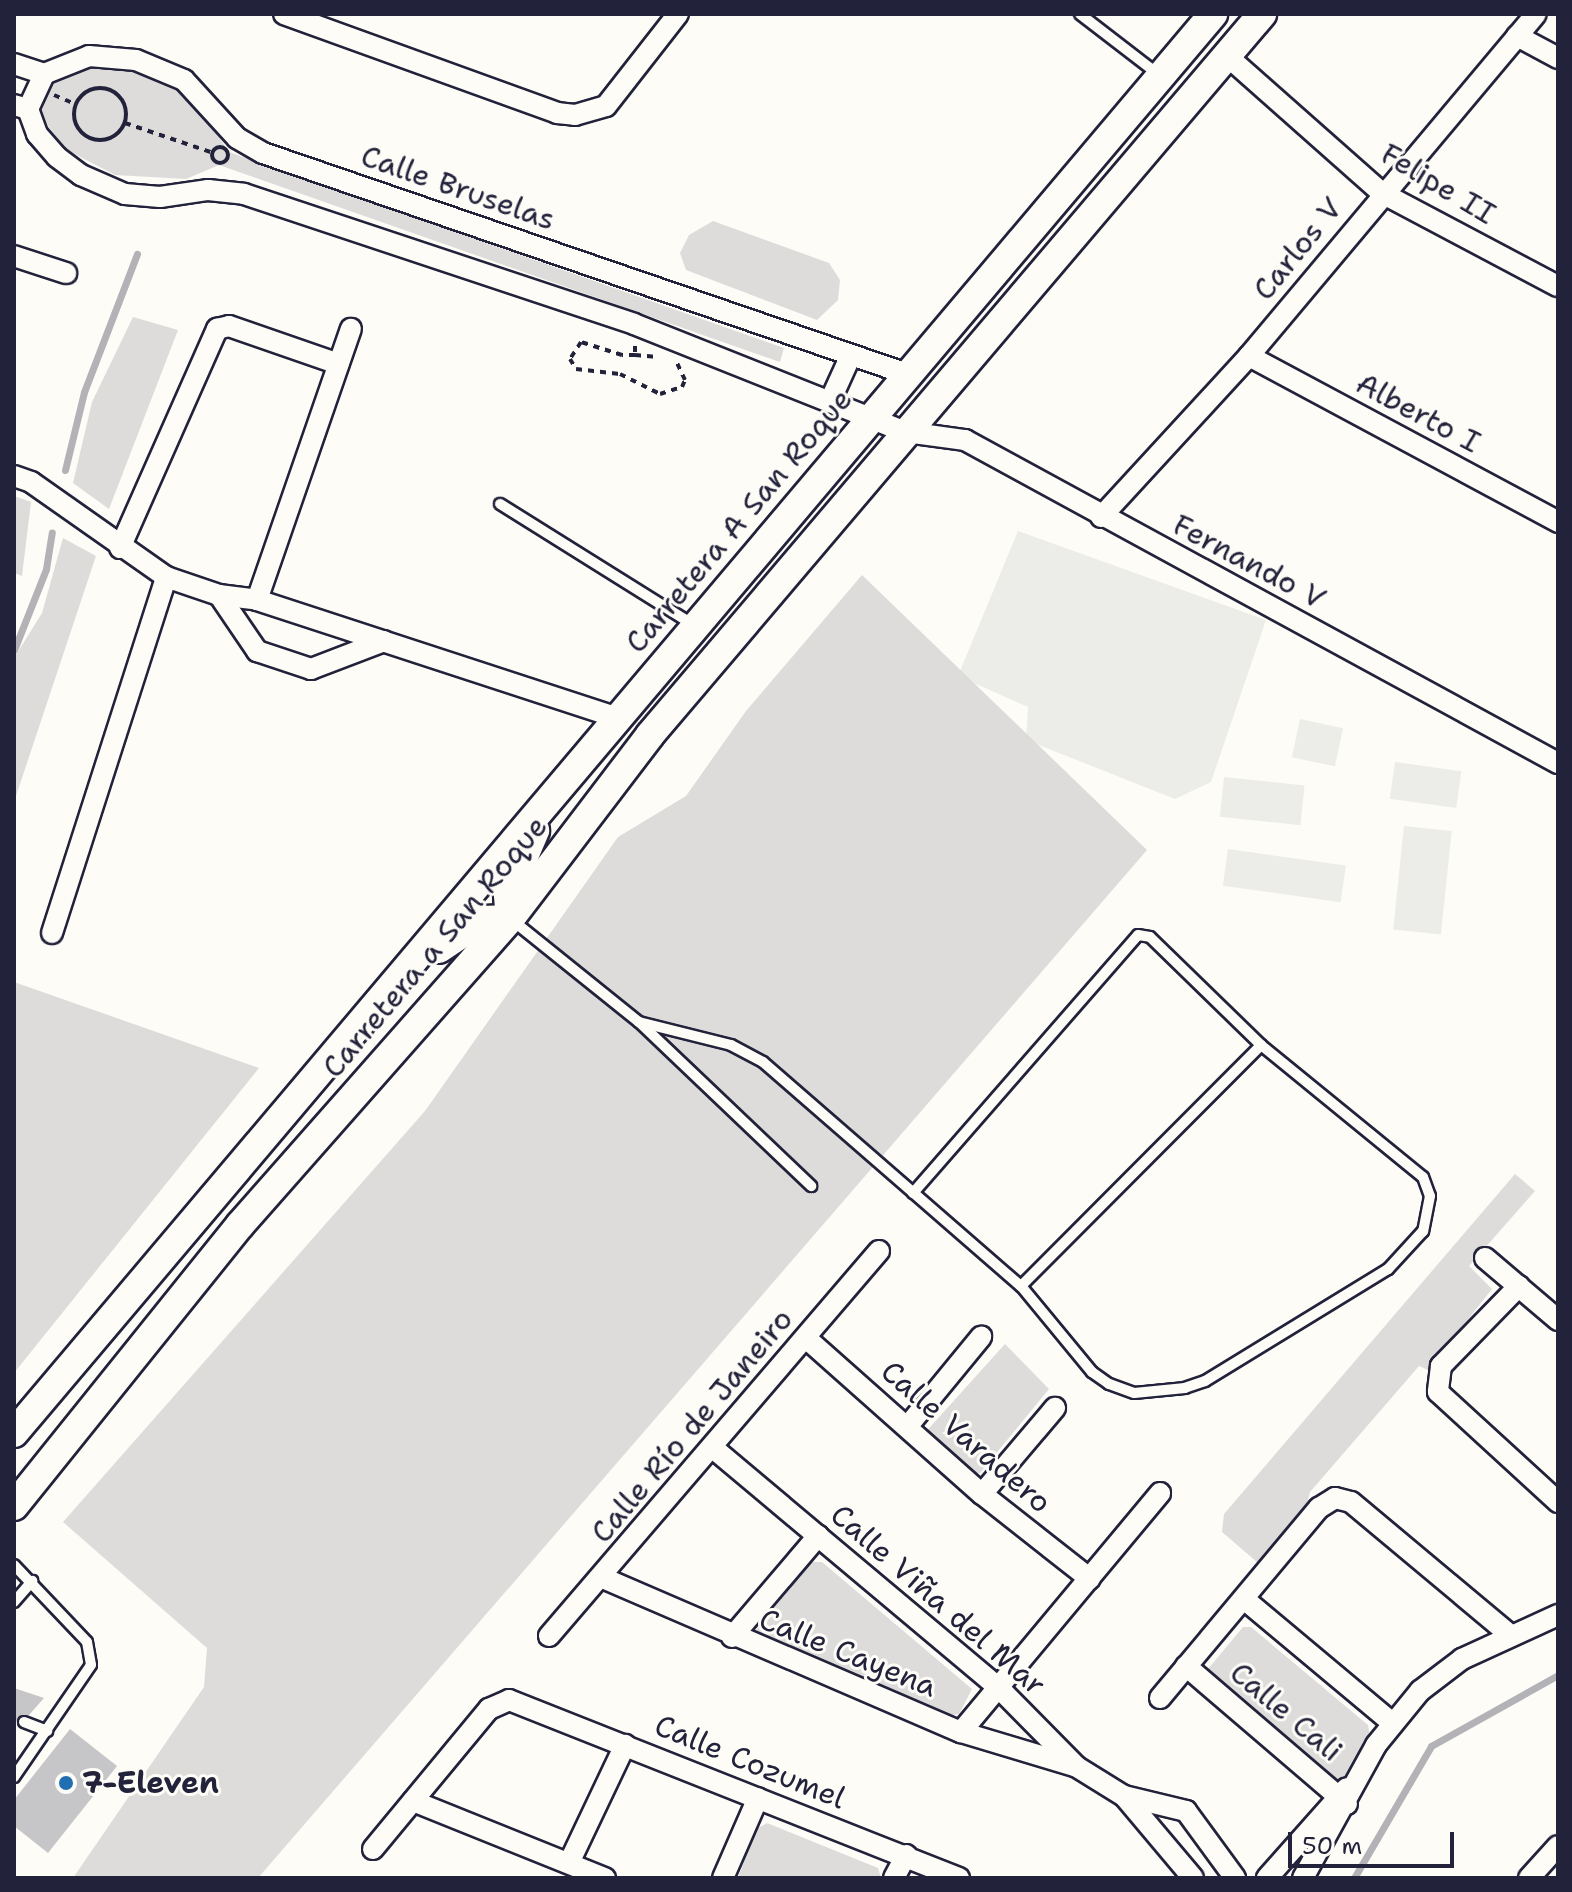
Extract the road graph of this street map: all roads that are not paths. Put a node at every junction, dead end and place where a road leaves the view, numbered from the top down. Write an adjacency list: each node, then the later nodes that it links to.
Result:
1 (284, 14): 6 (street)
2 (1080, 14): 12 (lane)
3 (1213, 14): 12 (main road, Carretera A San Roque)
4 (1262, 14): 8 (main road)
5 (1536, 14): 7 (street, Carlos V)
6 (675, 15)
7 (1517, 36): 9 (street); 14 (street, Carlos V)
8 (1226, 55): 14 (street, Felipe II); 25 (main road)
9 (1558, 58)
10 (14, 64): 11 (street)
11 (44, 74): 13 (street); 19 (street, Calle Bruselas)
12 (1161, 76): 22 (main road, Carretera A San Roque)
13 (21, 107): 23 (street)
14 (1382, 193): 17 (street, Felipe II); 20 (street, Carlos V)
15 (14, 256): 16 (street)
16 (66, 273)
17 (1558, 286)
18 (351, 329): 21 (street)
19 (851, 355): 22 (street, Calle Bruselas); 23 (street)
20 (1249, 356): 28 (street, Carlos V); 29 (street, Alberto I)
21 (339, 364): 30 (street); 33 (street)
22 (907, 374): 24 (main road, Carretera A San Roque)
23 (831, 399): 24 (street)
24 (871, 416): 25 (street, Fernando V); 34 (main road, Carretera A San Roque)
25 (906, 432): 28 (street, Fernando V); 39 (main road, Carretera a San Roque)
26 (14, 476): 30 (street)
27 (500, 504): 34 (lane)
28 (1101, 517): 37 (street, Fernando V)
29 (1558, 522)
30 (120, 548): 31 (street)
31 (166, 577): 32 (street); 40 (street)
32 (219, 595): 33 (street); 35 (street)
33 (257, 600): 35 (street)
34 (698, 627): 36 (main road, Carretera A San Roque)
35 (384, 641): 36 (street)
36 (618, 718): 38 (main road, Carretera A San Roque)
37 (1558, 763)
38 (536, 818): 39 (main road); 41 (main road, Carretera A San Roque)
39 (510, 919): 41 (main road); 42 (lane); 61 (main road, Carretera a San Roque)
40 (52, 933)
41 (414, 961): 44 (main road, Carretera A San Roque)
42 (639, 1022): 45 (lane); 46 (lane)
43 (1261, 1045): 46 (lane); 49 (lane); 49 (lane)
44 (320, 1075): 56 (main road, Carretera a San Roque)
45 (811, 1186)
46 (913, 1193): 49 (lane)
47 (879, 1251): 53 (street, Calle Río de Janeiro)
48 (1485, 1258): 50 (street)
49 (1021, 1286)
50 (1519, 1286): 51 (street); 60 (street)
51 (1558, 1320)
52 (981, 1337): 55 (street)
53 (806, 1338): 55 (street, Calle Varadero); 57 (street, Calle Río de Janeiro)
54 (1055, 1408): 59 (street)
55 (907, 1427): 59 (street, Calle Varadero)
56 (14, 1433)
57 (713, 1448): 62 (street, Calle Viña del Mar); 64 (street, Calle Río de Janeiro)
58 (1160, 1493): 65 (street)
59 (982, 1494): 65 (street, Calle Varadero)
60 (1558, 1502)
61 (14, 1506)
62 (818, 1536): 72 (street); 74 (street, Calle Viña del Mar)
63 (14, 1565): 66 (lane)
64 (603, 1578): 71 (street, Calle Río de Janeiro); 72 (street, Calle Cayena)
65 (1090, 1579): 74 (street)
66 (32, 1581): 68 (lane); 78 (lane)
67 (1244, 1599): 70 (street); 73 (street); 77 (street, Calle Cali)
68 (14, 1602)
69 (1558, 1615): 70 (street)
70 (1510, 1635): 77 (street)
71 (549, 1636)
72 (732, 1637): 79 (street, Calle Cayena)
73 (1186, 1666): 75 (street); 85 (street, Calle Cali)
74 (998, 1687): 79 (street); 81 (street, Calle Viña del Mar)
75 (1160, 1698)
76 (24, 1722): 78 (lane)
77 (1391, 1722): 85 (street)
78 (47, 1731): 82 (lane)
79 (961, 1732): 81 (street, Calle Cayena)
80 (625, 1745): 84 (street, Calle Cozumel); 86 (street, Calle Cozumel); 90 (street)
81 (1077, 1767): 83 (street, Calle Viña del Mar)
82 (14, 1777)
83 (1124, 1796): 95 (street, Calle Viña del Mar); 96 (street, Calle Viña del Mar)
84 (758, 1798): 89 (street, Calle Cozumel); 92 (street)
85 (1342, 1800): 99 (street); 100 (street)
86 (413, 1801): 88 (street); 90 (street)
87 (1558, 1846): 101 (street)
88 (373, 1849)
89 (906, 1855): 93 (street); 94 (street, Calle Cozumel)
90 (569, 1863): 91 (street)
91 (605, 1878)
92 (723, 1878)
93 (894, 1878)
94 (959, 1878)
95 (1193, 1878)
96 (1235, 1878)
97 (1245, 1878): 98 (street)
98 (1255, 1878)
99 (1267, 1878)
100 (1303, 1878)
101 (1529, 1878)

